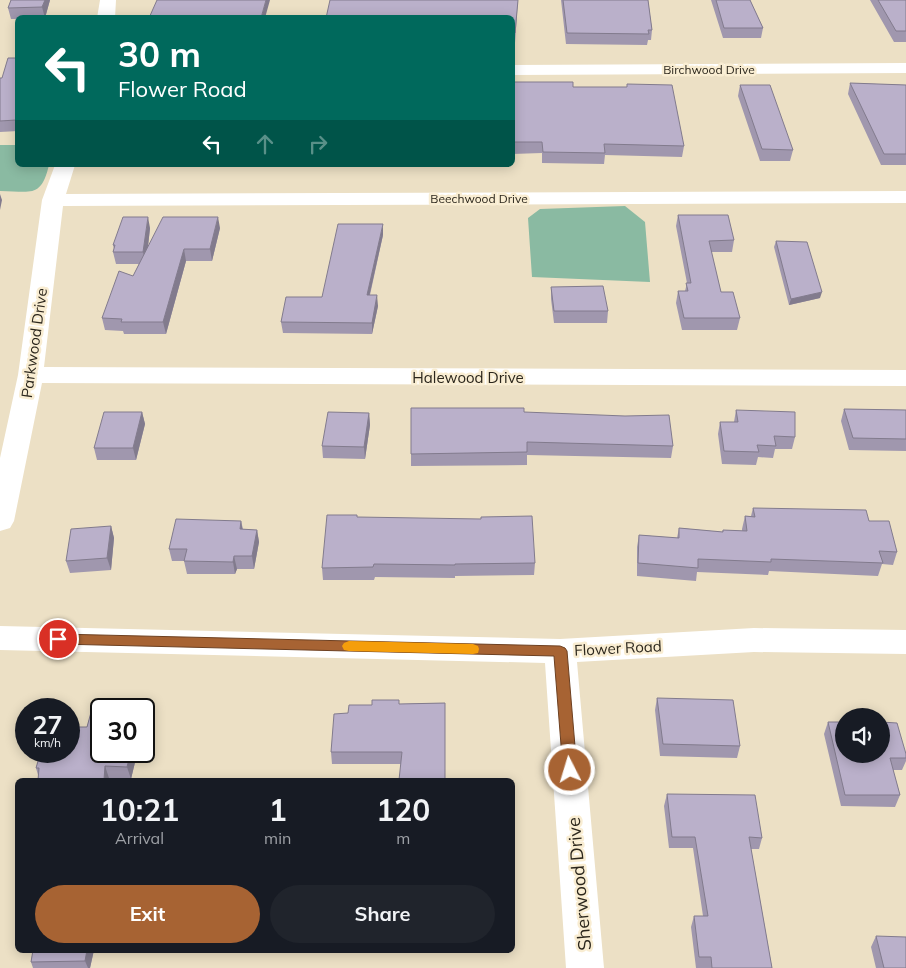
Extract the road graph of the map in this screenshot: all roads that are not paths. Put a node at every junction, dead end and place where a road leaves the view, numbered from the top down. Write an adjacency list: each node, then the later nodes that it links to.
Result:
1 (108, 0): 2 (street)
2 (106, 15)
3 (906, 68): 4 (street, Birchwood Drive)
4 (515, 70)
5 (64, 167): 7 (street, Parkwood Drive)
6 (906, 197): 7 (street, Beechwood Drive)
7 (53, 200): 8 (street, Parkwood Drive)
8 (31, 375): 9 (street, Halewood Drive); 10 (street, Parkwood Drive)
9 (906, 378)
10 (0, 521)
11 (0, 638): 13 (street, Flower Road)
12 (906, 642): 13 (street, Flower Road)
13 (560, 651): 14 (street, Sherwood Drive)
14 (585, 968)

